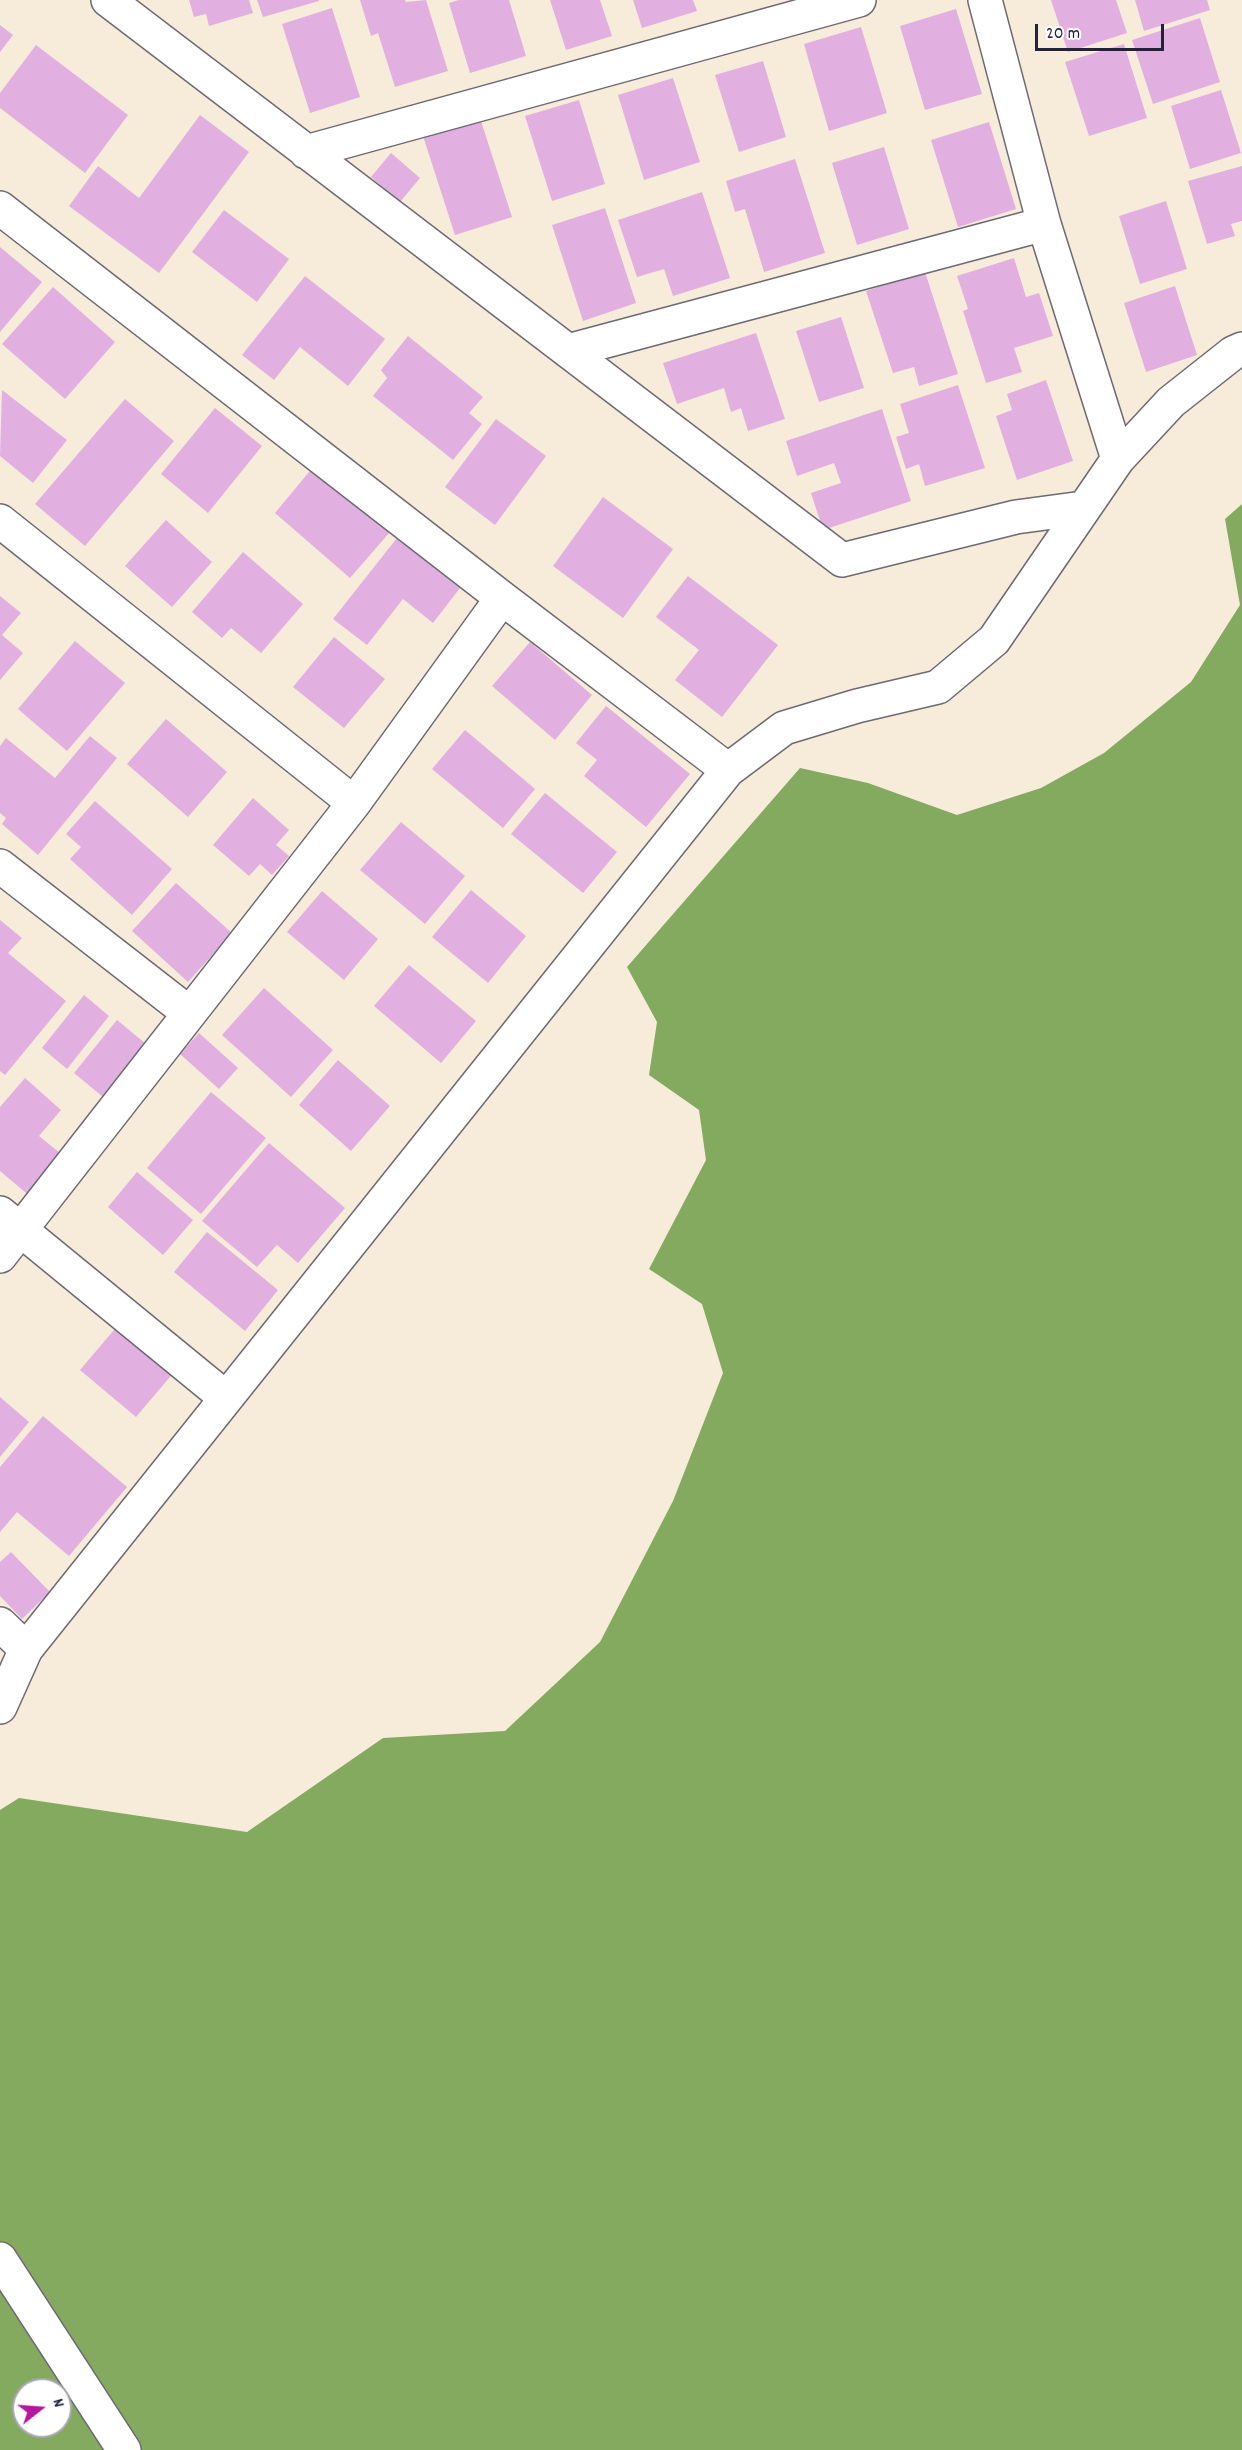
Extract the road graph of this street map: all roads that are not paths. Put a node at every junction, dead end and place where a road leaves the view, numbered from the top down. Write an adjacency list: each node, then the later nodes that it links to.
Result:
1 (108, 0): 4 (street)
2 (859, 0): 4 (street)
3 (985, 0): 6 (street)
4 (306, 152): 8 (street)
5 (0, 208): 12 (street)
6 (1044, 224): 8 (street); 9 (street)
7 (1242, 349): 9 (street)
8 (568, 351): 10 (street)
9 (1118, 459): 10 (street)
10 (1083, 508): 13 (street)
11 (0, 521): 14 (street)
12 (502, 598): 13 (street); 14 (street)
13 (728, 770): 19 (street)
14 (354, 803): 16 (street)
15 (0, 866): 16 (street)
16 (189, 1013): 17 (street)
17 (11, 1221): 18 (street); 19 (street)
18 (0, 1256)
19 (226, 1398): 21 (street)
20 (0, 1624): 21 (street)
21 (26, 1649): 22 (street)
22 (0, 1707)
23 (0, 2259): 24 (street)
24 (124, 2450)

